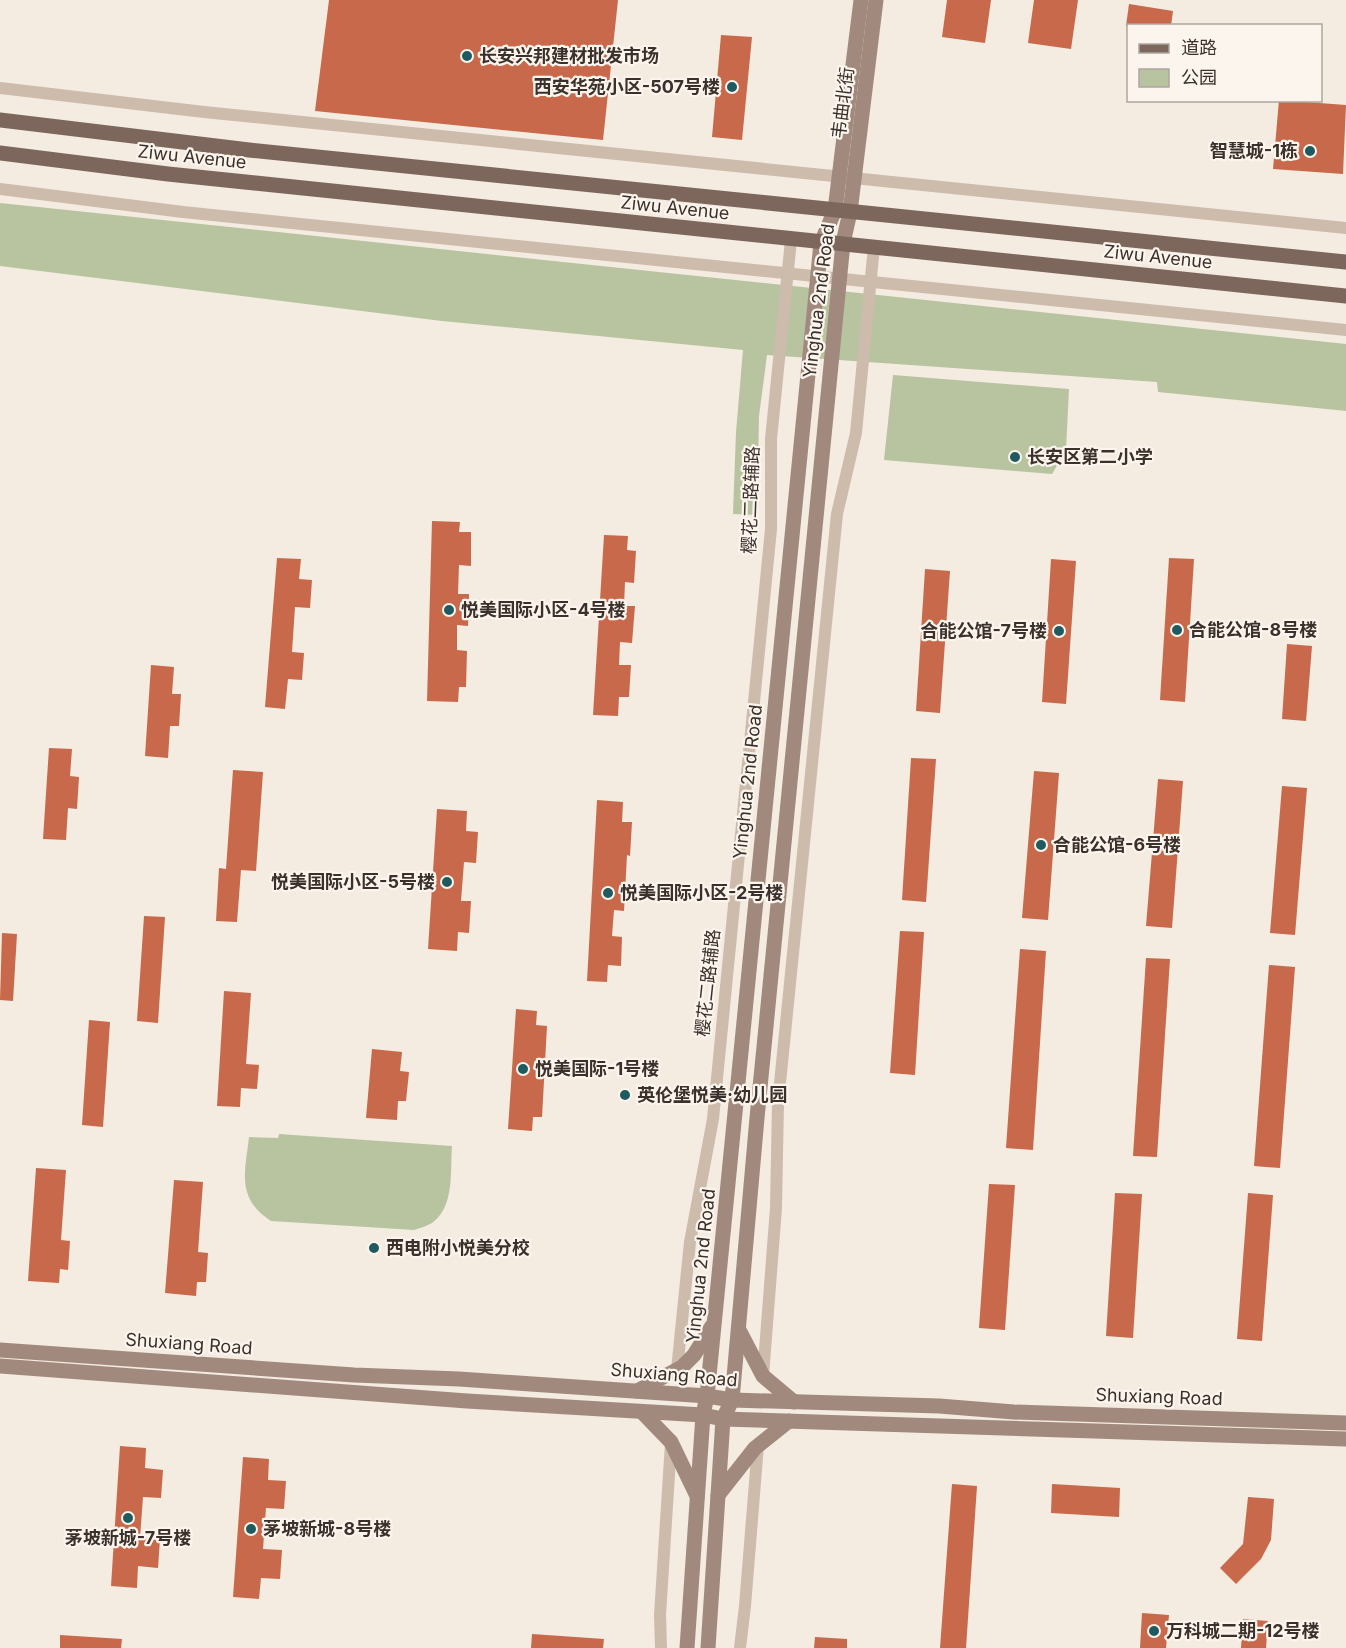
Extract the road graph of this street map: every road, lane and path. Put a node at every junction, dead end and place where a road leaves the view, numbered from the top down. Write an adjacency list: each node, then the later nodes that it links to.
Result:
1 (861, 0): 6 (main road, 韦曲北街)
2 (876, 0): 6 (main road, 韦曲北街)
3 (0, 88): 6 (street)
4 (0, 120): 8 (main road, Ziwu Avenue)
5 (0, 153): 10 (main road, Ziwu Avenue)
6 (846, 178): 8 (main road, 韦曲北街); 9 (street)
7 (0, 189): 15 (street)
8 (843, 211): 11 (main road, Yinghua 2nd Road); 12 (main road, Yinghua 2nd Road); 14 (main road, Ziwu Avenue)
9 (1346, 228)
10 (791, 240): 11 (main road, Ziwu Avenue); 15 (street, 樱花二路辅路)
11 (821, 243): 12 (main road, Ziwu Avenue); 16 (main road, Yinghua 2nd Road)
12 (843, 243): 13 (main road, Ziwu Avenue); 17 (main road, Yinghua 2nd Road)
13 (874, 246): 18 (street); 19 (main road, Ziwu Avenue)
14 (1346, 262)
15 (788, 272): 16 (street); 25 (street, 樱花二路辅路)
16 (818, 276): 17 (street); 21 (main road, Yinghua 2nd Road)
17 (839, 278): 18 (street); 22 (main road, Yinghua 2nd Road)
18 (871, 281): 20 (street); 26 (street)
19 (1346, 296)
20 (1346, 330)
21 (715, 1321): 25 (main road); 28 (main road, Yinghua 2nd Road)
22 (738, 1330): 26 (main road); 29 (main road, Yinghua 2nd Road)
23 (0, 1350): 27 (main road, Shuxiang Road)
24 (0, 1366): 31 (main road, Shuxiang Road)
25 (677, 1370): 27 (main road)
26 (762, 1376): 30 (main road)
27 (637, 1391): 28 (main road, Shuxiang Road)
28 (708, 1396): 29 (main road, Shuxiang Road); 32 (main road, Yinghua 2nd Road)
29 (732, 1400): 30 (main road, Shuxiang Road); 33 (main road, Yinghua 2nd Road)
30 (795, 1402): 35 (main road, Shuxiang Road)
31 (642, 1412): 32 (main road, Shuxiang Road); 37 (main road)
32 (703, 1415): 33 (main road, Shuxiang Road); 40 (main road, Yinghua 2nd Road)
33 (723, 1419): 34 (main road, Shuxiang Road); 39 (main road, Yinghua 2nd Road)
34 (789, 1421): 36 (main road, Shuxiang Road); 38 (main road)
35 (1346, 1424)
36 (1346, 1439)
37 (671, 1442): 40 (main road); 41 (street)
38 (758, 1445): 39 (main road); 44 (street)
39 (718, 1495): 43 (main road, Yinghua 2nd Road)
40 (697, 1497): 42 (main road, Yinghua 2nd Road)
41 (661, 1648)
42 (687, 1648)
43 (708, 1648)
44 (740, 1648)

